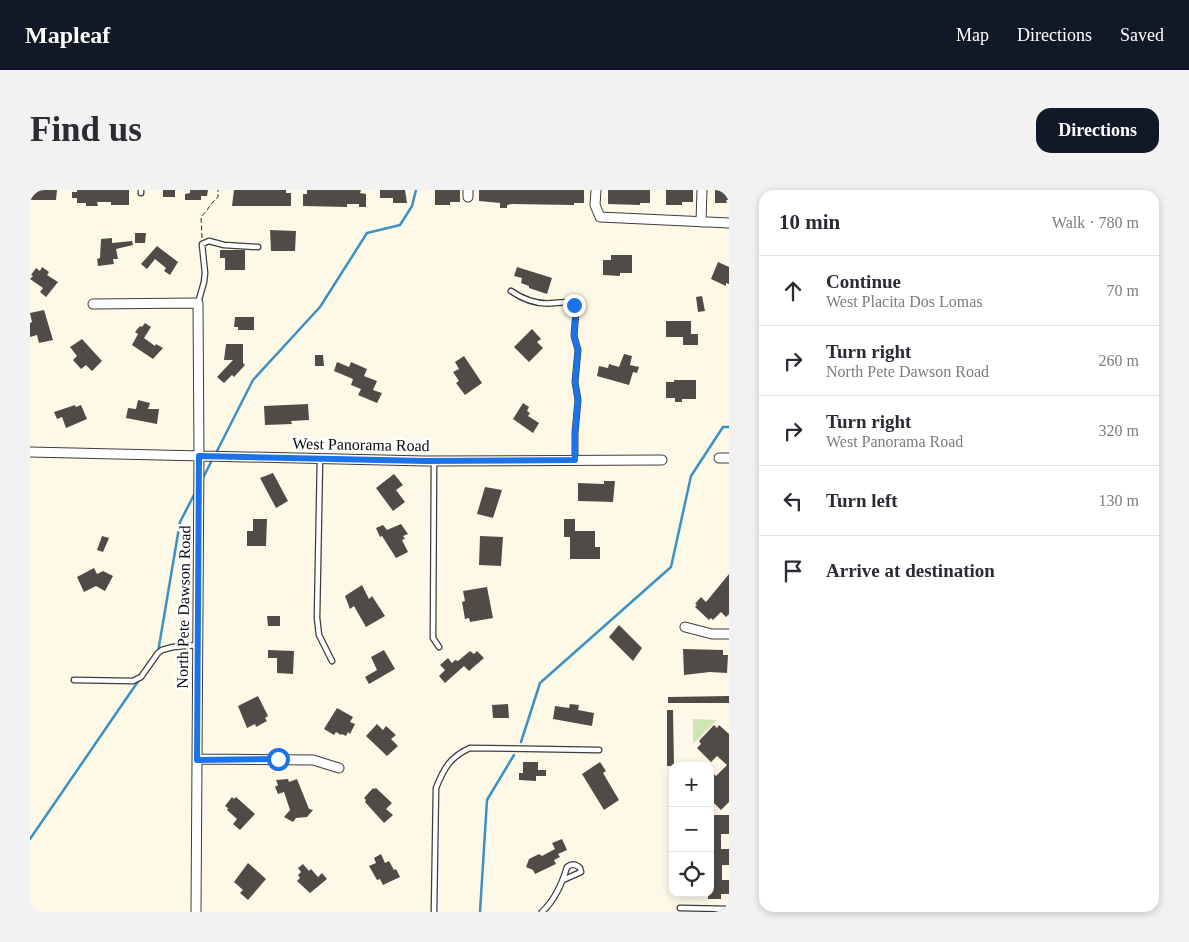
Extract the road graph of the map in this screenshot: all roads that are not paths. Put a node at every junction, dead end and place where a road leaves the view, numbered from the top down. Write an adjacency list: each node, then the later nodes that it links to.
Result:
1 (596, 190): 3 (street)
2 (702, 190): 3 (street)
3 (701, 222): 4 (street)
4 (729, 223)
5 (258, 247): 7 (lane)
6 (511, 291): 12 (lane)
7 (198, 303): 8 (street); 10 (street, North Pete Dawson Road)
8 (93, 304)
9 (30, 452): 10 (street, West Panorama Road)
10 (199, 456): 11 (street, West Panorama Road); 17 (street, North Pete Dawson Road)
11 (320, 459): 14 (street, West Panorama Road); 19 (lane)
12 (575, 460): 13 (street, West Panorama Road); 14 (street, West Panorama Road)
13 (662, 460)
14 (434, 461): 18 (lane)
15 (685, 627): 16 (street)
16 (729, 634)
17 (198, 645): 20 (lane); 22 (street, North Pete Dawson Road)
18 (439, 647)
19 (332, 661)
20 (74, 680)
21 (599, 750): 28 (lane)
22 (197, 760): 23 (street); 27 (street, North Pete Dawson Road)
23 (338, 768)
24 (563, 880): 29 (lane)
25 (680, 908): 26 (lane)
26 (729, 909)
27 (196, 912)
28 (434, 912)
29 (542, 912)

